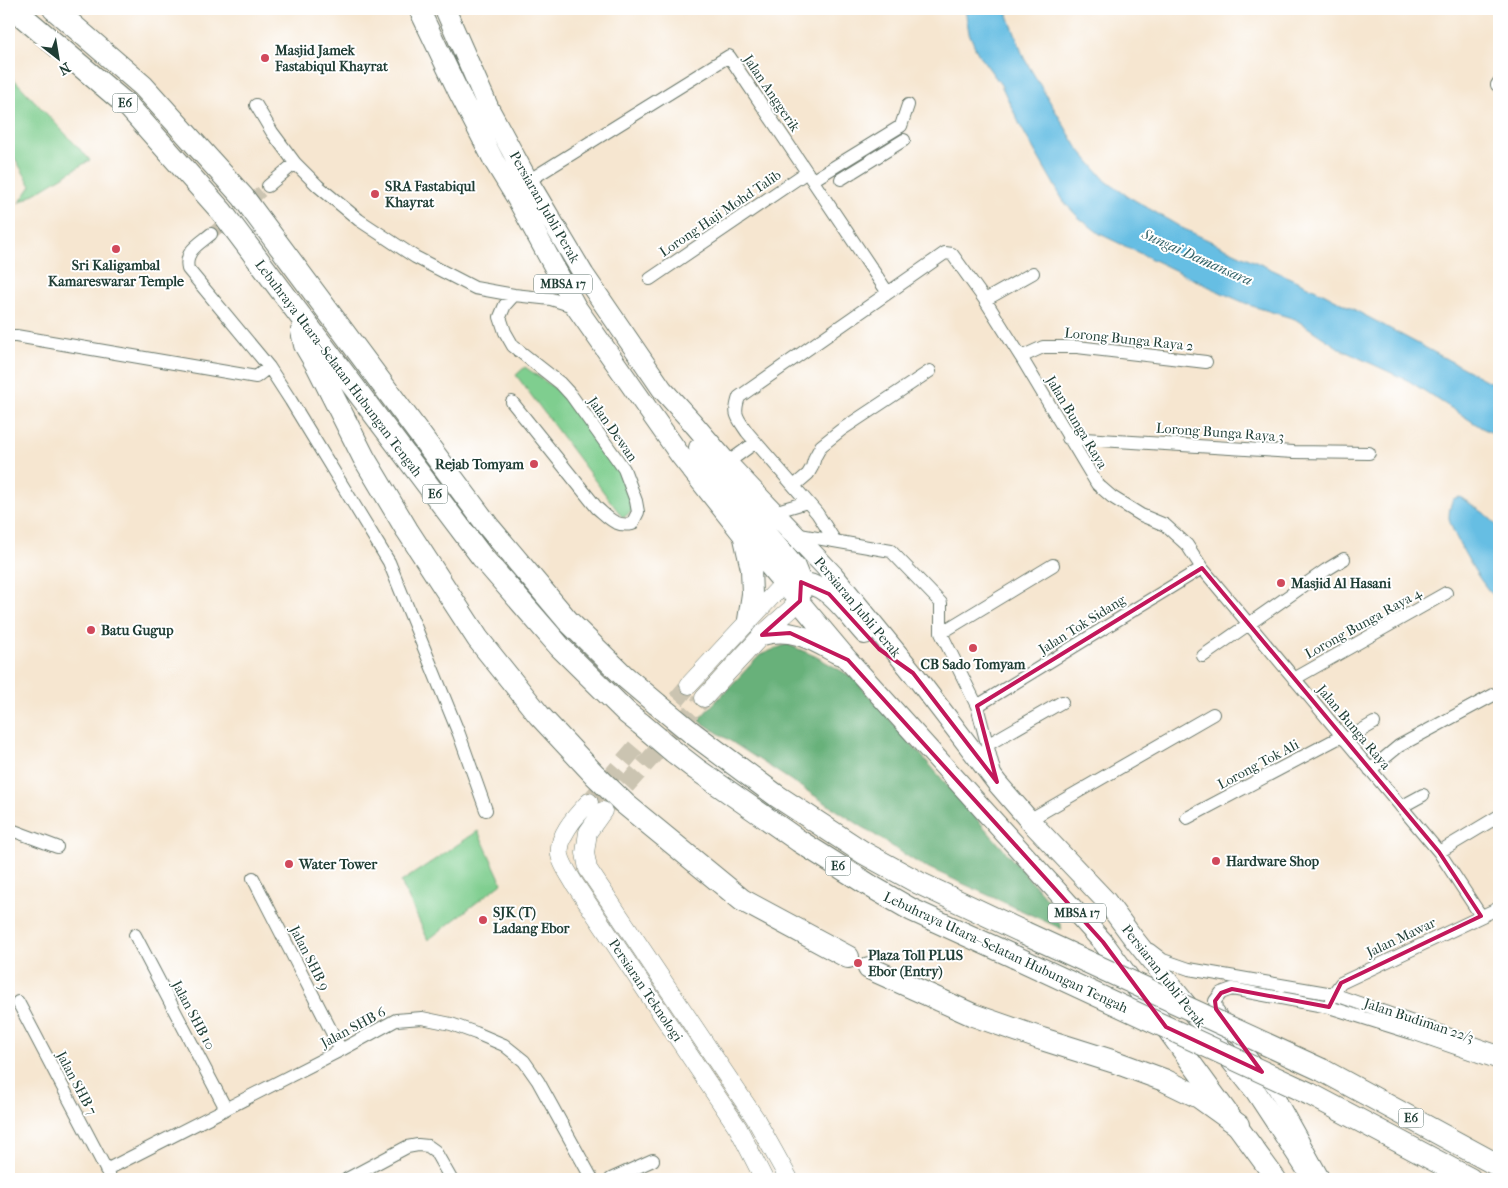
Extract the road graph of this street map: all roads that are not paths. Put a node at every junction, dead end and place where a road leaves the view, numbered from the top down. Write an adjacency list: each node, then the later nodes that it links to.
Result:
1 (14, 9): 22 (highway, Lebuhraya Utara–Selatan Hubungan Tengah / E6)
2 (54, 9): 89 (highway, Lebuhraya Utara–Selatan Hubungan Tengah / E6, bridge)
3 (419, 9): 21 (main road, Persiaran Jubli Perak / MBSA 17)
4 (445, 9): 13 (main road, Persiaran Jubli Perak / MBSA 17)
5 (256, 105): 9 (street)
6 (908, 105): 8 (street, Lorong Haji Mohd Talib)
7 (904, 140): 10 (street)
8 (851, 157): 10 (street); 11 (street, Lorong Haji Mohd Talib)
9 (295, 163): 14 (street); 19 (street)
10 (858, 169): 12 (street)
11 (810, 176): 13 (street, Jalan Anggerik); 17 (street, Lorong Haji Mohd Talib); 18 (street, Jalan Anggerik)
12 (841, 179)
13 (528, 181): 28 (main road, Persiaran Jubli Perak / MBSA 17)
14 (268, 186)
15 (211, 234): 26 (street)
16 (1033, 273): 20 (street)
17 (650, 279)
18 (888, 293): 20 (street, Jalan Bunga Raya); 31 (street, Jalan Bunga Raya)
19 (514, 295): 21 (street); 29 (street, Jalan Dewan)
20 (985, 300): 24 (street, Jalan Bunga Raya)
21 (576, 307): 38 (main road, Persiaran Jubli Perak / MBSA 17)
22 (300, 315): 78 (highway); 100 (highway, Lebuhraya Utara–Selatan Hubungan Tengah / E6, bridge)
23 (9, 336): 26 (street)
24 (1021, 357): 25 (street, Lorong Bunga Raya 2); 30 (street, Jalan Bunga Raya)
25 (1206, 362)
26 (269, 367): 66 (street)
27 (930, 371): 34 (street)
28 (662, 389): 33 (main road, Persiaran Jubli Perak / MBSA 17); 43 (main road)
29 (512, 402)
30 (1068, 438): 32 (street, Lorong Bunga Raya 3); 42 (street, Jalan Bunga Raya)
31 (756, 442): 33 (street); 34 (street, Jalan Bunga Raya)
32 (1369, 453)
33 (727, 463): 36 (main road, Persiaran Jubli Perak / MBSA 17)
34 (794, 486): 35 (street, Jalan Bunga Raya)
35 (807, 502): 36 (street); 39 (street, Jalan Bunga Raya)
36 (774, 512): 37 (main road, Persiaran Jubli Perak / MBSA 17)
37 (794, 534): 39 (street); 51 (main road, Persiaran Jubli Perak / MBSA 17)
38 (744, 536): 43 (main road, Persiaran Jubli Perak / MBSA 17); 45 (main road)
39 (835, 541): 47 (street)
40 (1344, 559): 46 (street)
41 (1052, 565): 47 (street)
42 (1202, 568): 46 (street, Jalan Bunga Raya); 57 (street, Jalan Tok Sidang)
43 (795, 588): 45 (main road); 48 (main road); 50 (main road, Persiaran Jubli Perak / MBSA 17); 51 (main road)
44 (1446, 593): 52 (street, Lorong Bunga Raya 4)
45 (748, 620): 53 (main road)
46 (1248, 624): 49 (street); 52 (street, Jalan Bunga Raya)
47 (941, 633): 57 (street)
48 (762, 635): 50 (main road); 55 (main road)
49 (1203, 656)
50 (848, 660): 87 (main road, Persiaran Jubli Perak / MBSA 17)
51 (913, 673): 63 (main road, Persiaran Jubli Perak / MBSA 17)
52 (1294, 678): 60 (street, Jalan Bunga Raya)
53 (689, 685)
54 (1499, 692): 62 (street)
55 (704, 698)
56 (1062, 702): 61 (street)
57 (977, 706): 61 (street)
58 (1213, 714): 69 (street)
59 (1374, 723): 60 (street, Lorong Tok Ali)
60 (1344, 738): 62 (street, Jalan Bunga Raya); 68 (street, Lorong Tok Ali)
61 (987, 745): 63 (street)
62 (1370, 770): 65 (street, Jalan Bunga Raya)
63 (997, 782): 69 (main road, Persiaran Jubli Perak / MBSA 17)
64 (1422, 795): 65 (street)
65 (1401, 807): 72 (street, Jalan Bunga Raya)
66 (486, 810)
67 (1499, 816): 72 (street)
68 (1187, 818)
69 (1029, 820): 77 (main road, Persiaran Jubli Perak / MBSA 17)
70 (9, 829): 71 (street)
71 (57, 847)
72 (1439, 852): 75 (street, Jalan Bunga Raya)
73 (253, 878): 83 (street, Jalan SHB 9)
74 (1499, 908): 75 (street, Jalan Mawar)
75 (1481, 916): 80 (street, Jalan Mawar)
76 (135, 935): 86 (street, Jalan SHB 10)
77 (1134, 939): 80 (street, Jalan Budiman 22/3); 98 (main road, Persiaran Jubli Perak / MBSA 17)
78 (848, 957)
79 (869, 968): 87 (highway)
80 (1333, 994): 82 (street); 84 (street, Jalan Budiman 22/3)
81 (18, 1002): 90 (street, Jalan SHB 7)
82 (1329, 1007): 85 (street, Jalan Budiman 22/3); 99 (street, Jalan Budiman 22/3)
83 (341, 1050): 86 (street, Jalan SHB 6); 93 (street, Jalan SHB 6)
84 (1499, 1052)
85 (1499, 1063)
86 (226, 1109): 90 (street, Jalan SHB 6)
87 (1238, 1125): 97 (main road, Persiaran Jubli Perak / MBSA 17)
88 (653, 1160): 94 (street)
89 (1499, 1166)
90 (108, 1175)
91 (347, 1179): 92 (street)
92 (451, 1179)
93 (592, 1179)
94 (611, 1179)
95 (764, 1179): 96 (main road, Persiaran Teknologi)
96 (789, 1179)
97 (1276, 1179)
98 (1313, 1179)
99 (1324, 1179)
100 (1470, 1179)

